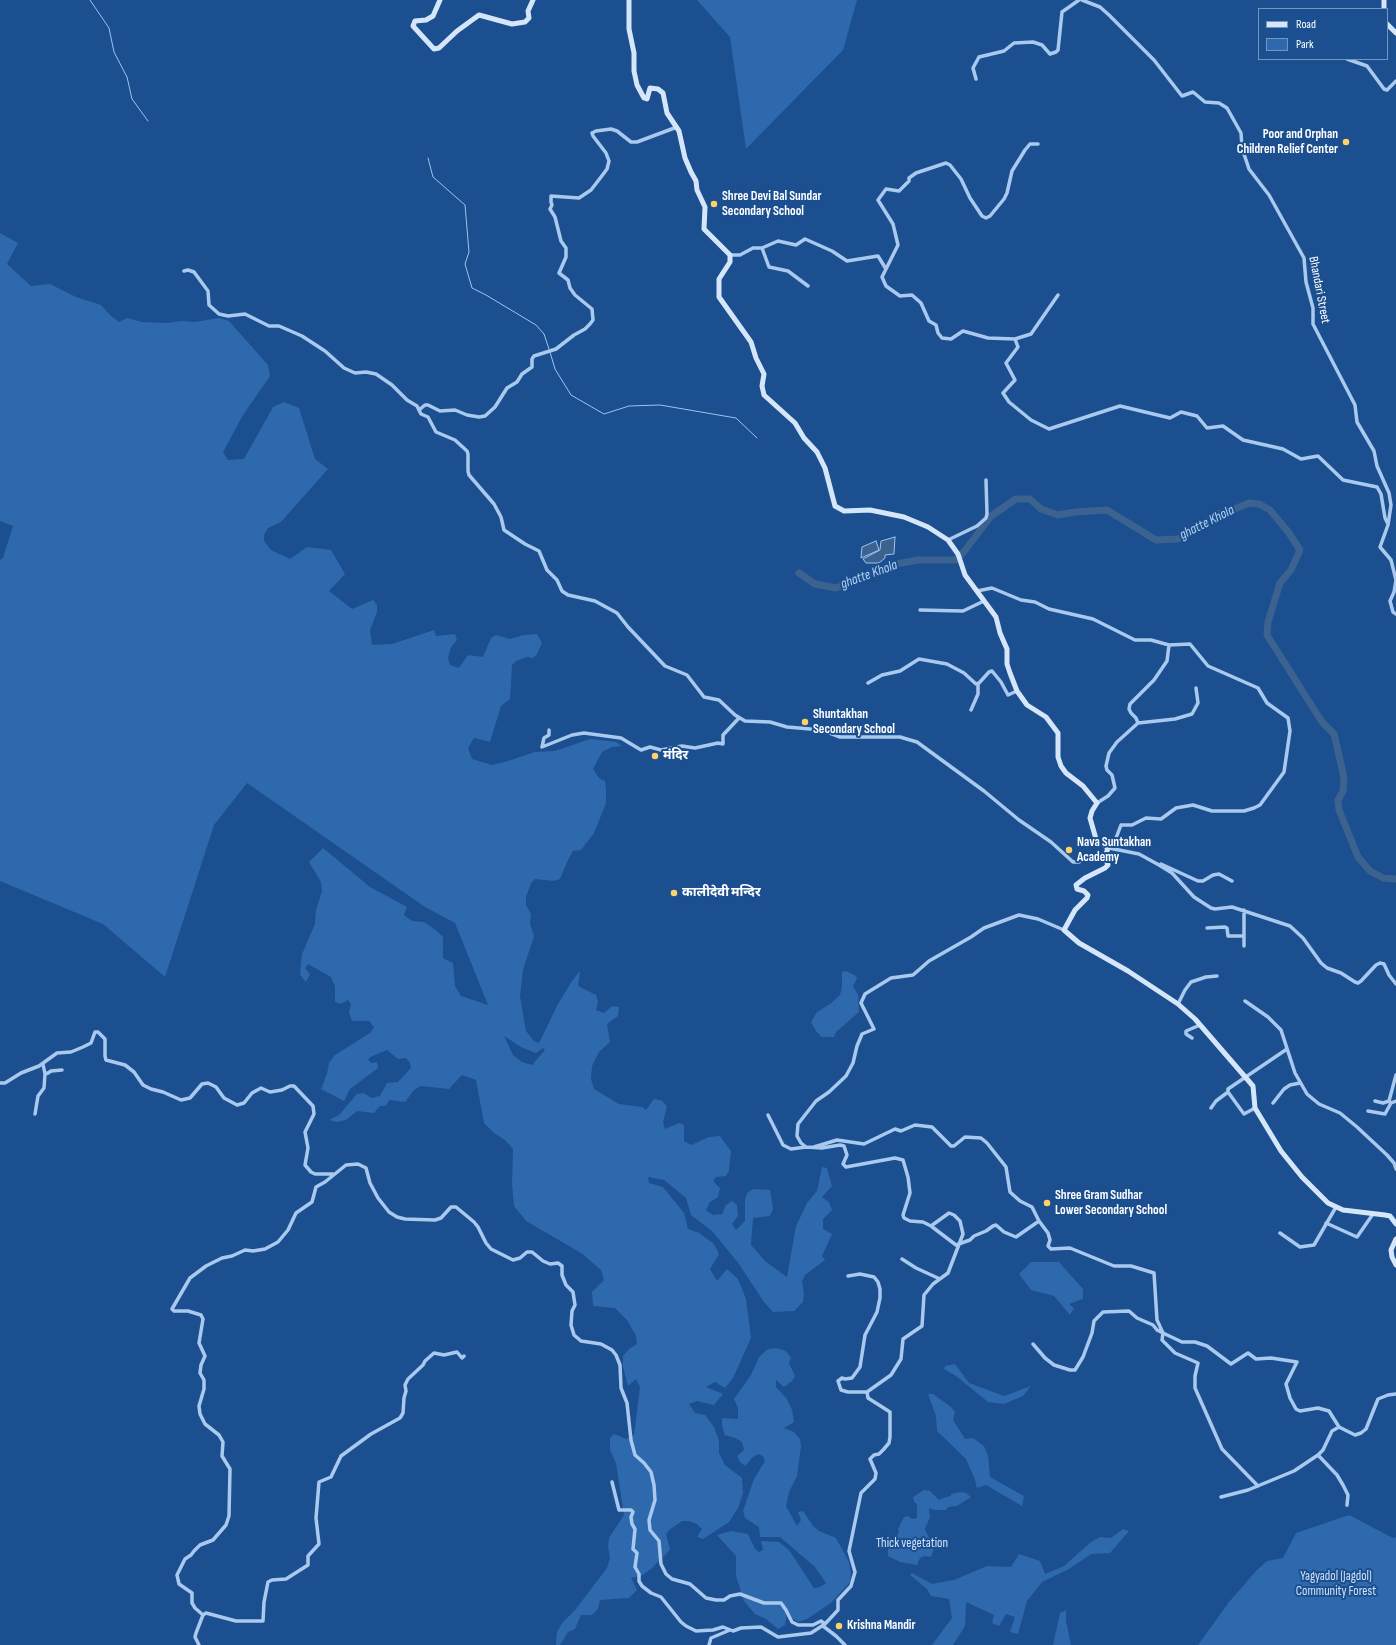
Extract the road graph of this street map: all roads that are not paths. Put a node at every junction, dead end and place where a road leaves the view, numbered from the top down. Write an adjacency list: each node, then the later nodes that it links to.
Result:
1 (440, 0): 2 (street)
2 (533, 0)
3 (629, 0): 10 (street)
4 (1080, 0): 8 (street); 21 (street, Bhandari Street)
5 (1388, 25): 6 (street)
6 (1396, 33)
7 (1350, 60): 9 (street)
8 (976, 79)
9 (1396, 81)
10 (677, 128): 13 (street); 19 (street)
11 (1038, 144): 14 (street)
12 (762, 248): 13 (street); 14 (street); 16 (street)
13 (730, 255): 22 (street)
14 (886, 269): 18 (street)
15 (184, 271): 19 (street)
16 (808, 286)
17 (1058, 295): 18 (street)
18 (1015, 340): 21 (street)
19 (419, 410): 34 (street)
20 (986, 480): 22 (street)
21 (1388, 524): 23 (street, Bhandari Street)
22 (948, 540): 24 (street)
23 (1396, 579): 27 (street, Bhandari Street)
24 (977, 591): 25 (street); 28 (street)
25 (984, 601): 26 (street); 32 (street)
26 (920, 610)
27 (1396, 614)
28 (1169, 645): 35 (street); 38 (street)
29 (868, 683): 30 (street)
30 (978, 684): 32 (street); 33 (street)
31 (1196, 688): 35 (street)
32 (1017, 692): 37 (street)
33 (971, 710)
34 (739, 718): 36 (street); 39 (street)
35 (1138, 723): 37 (street)
36 (549, 730)
37 (1097, 804): 38 (street)
38 (1108, 848): 39 (street); 40 (street)
39 (1105, 857): 44 (street)
40 (1154, 863): 41 (street); 42 (street)
41 (1232, 881)
42 (1244, 910): 45 (street); 48 (street)
43 (1207, 928): 45 (street)
44 (1064, 930): 50 (street); 71 (street)
45 (1244, 936): 46 (street)
46 (1244, 946)
47 (1217, 976): 50 (street)
48 (1396, 984)
49 (1245, 1001): 53 (street)
50 (1178, 1004): 51 (street)
51 (1200, 1025): 52 (street); 58 (street)
52 (1192, 1038)
53 (1287, 1049): 58 (street); 60 (street)
54 (43, 1064): 56 (street); 59 (street); 74 (street)
55 (62, 1070): 56 (street)
56 (45, 1074): 69 (street)
57 (1396, 1075): 64 (street)
58 (1245, 1076): 61 (street); 67 (street)
59 (0, 1083)
60 (1300, 1083): 65 (street); 73 (street)
61 (1228, 1092): 66 (street); 67 (street)
62 (1396, 1101): 64 (street)
63 (1375, 1102): 64 (street)
64 (1390, 1102): 68 (street)
65 (1273, 1103)
66 (1211, 1108)
67 (1255, 1108): 75 (street)
68 (1368, 1111)
69 (35, 1114)
70 (768, 1115): 71 (street)
71 (806, 1146): 72 (street)
72 (811, 1148): 77 (street); 80 (street)
73 (1396, 1169)
74 (337, 1172): 99 (street); 100 (street)
75 (1336, 1207): 76 (street); 78 (street)
76 (1373, 1214): 78 (street); 79 (street)
77 (1039, 1221): 83 (street); 88 (street)
78 (1326, 1223): 81 (street)
79 (1396, 1224)
80 (931, 1226): 83 (street); 83 (street)
81 (1280, 1233)
82 (1396, 1239): 85 (street)
83 (960, 1244): 87 (street)
84 (902, 1259): 87 (street)
85 (1396, 1266)
86 (848, 1276): 91 (street)
87 (940, 1279): 91 (street)
88 (1163, 1333): 89 (street); 93 (street); 96 (street)
89 (1033, 1344)
90 (464, 1356): 99 (street)
91 (867, 1392): 100 (street)
92 (1396, 1394): 93 (street)
93 (1339, 1427): 94 (street)
94 (1318, 1455): 96 (street); 98 (street)
95 (612, 1482): 101 (street)
96 (1258, 1486): 97 (street)
97 (1221, 1497)
98 (1347, 1505)
99 (203, 1615): 102 (street)
100 (825, 1624): 101 (street); 104 (street)
101 (730, 1630): 103 (street)
102 (199, 1645)
103 (708, 1645)
104 (845, 1645)

